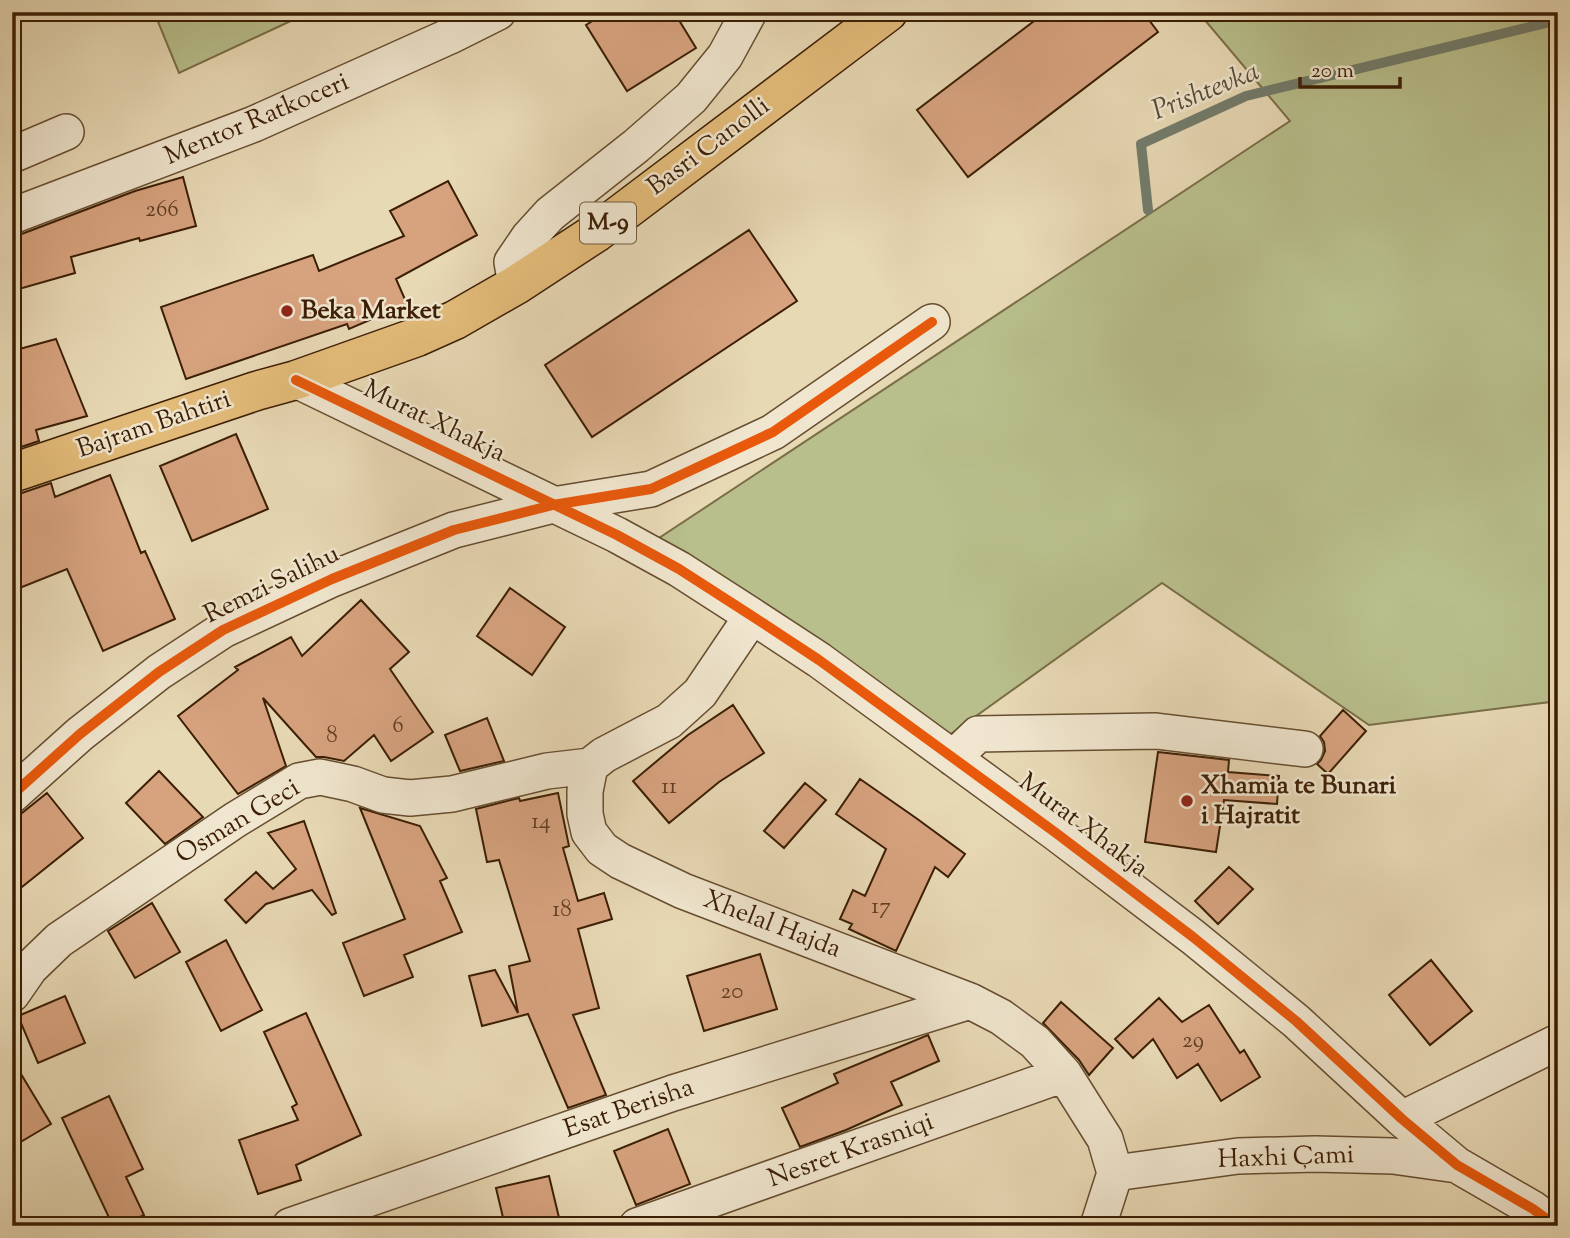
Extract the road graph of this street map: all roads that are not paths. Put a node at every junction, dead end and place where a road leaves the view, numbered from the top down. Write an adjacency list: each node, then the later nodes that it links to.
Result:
1 (498, 12): 6 (street, Mentor Ratkoceri)
2 (749, 12): 7 (street)
3 (888, 12): 7 (main road, Basri Canolli / M-9)
4 (66, 132): 5 (street)
5 (12, 155)
6 (12, 216)
7 (516, 285): 9 (main road, Basri Canolli / M-9)
8 (932, 322): 11 (street)
9 (296, 380): 10 (main road, Bajram Bahtiri / M-9); 11 (street, Murat Xhakja)
10 (12, 473)
11 (552, 505): 12 (street, Murat Xhakja); 16 (street, Remzi Salihu)
12 (752, 616): 14 (street, Murat Xhakja); 15 (street)
13 (1305, 749): 14 (street)
14 (953, 758): 21 (street, Murat Xhakja)
15 (590, 766): 17 (street, Osman Geci); 18 (street, Xhelal Hajda)
16 (12, 795)
17 (12, 994)
18 (971, 1001): 20 (street, Xhelal Hajda); 24 (street, Esat Berisha)
19 (1558, 1042): 21 (street)
20 (1065, 1074): 23 (street, Xhelal Hajda); 25 (street, Nesret Krasniqi)
21 (1402, 1119): 22 (street, Murat Xhakja)
22 (1457, 1165): 23 (street, Haxhi Çami); 27 (street, Murat Xhakja)
23 (1115, 1173): 26 (street)
24 (290, 1226)
25 (637, 1226)
26 (1098, 1226)
27 (1556, 1226)

